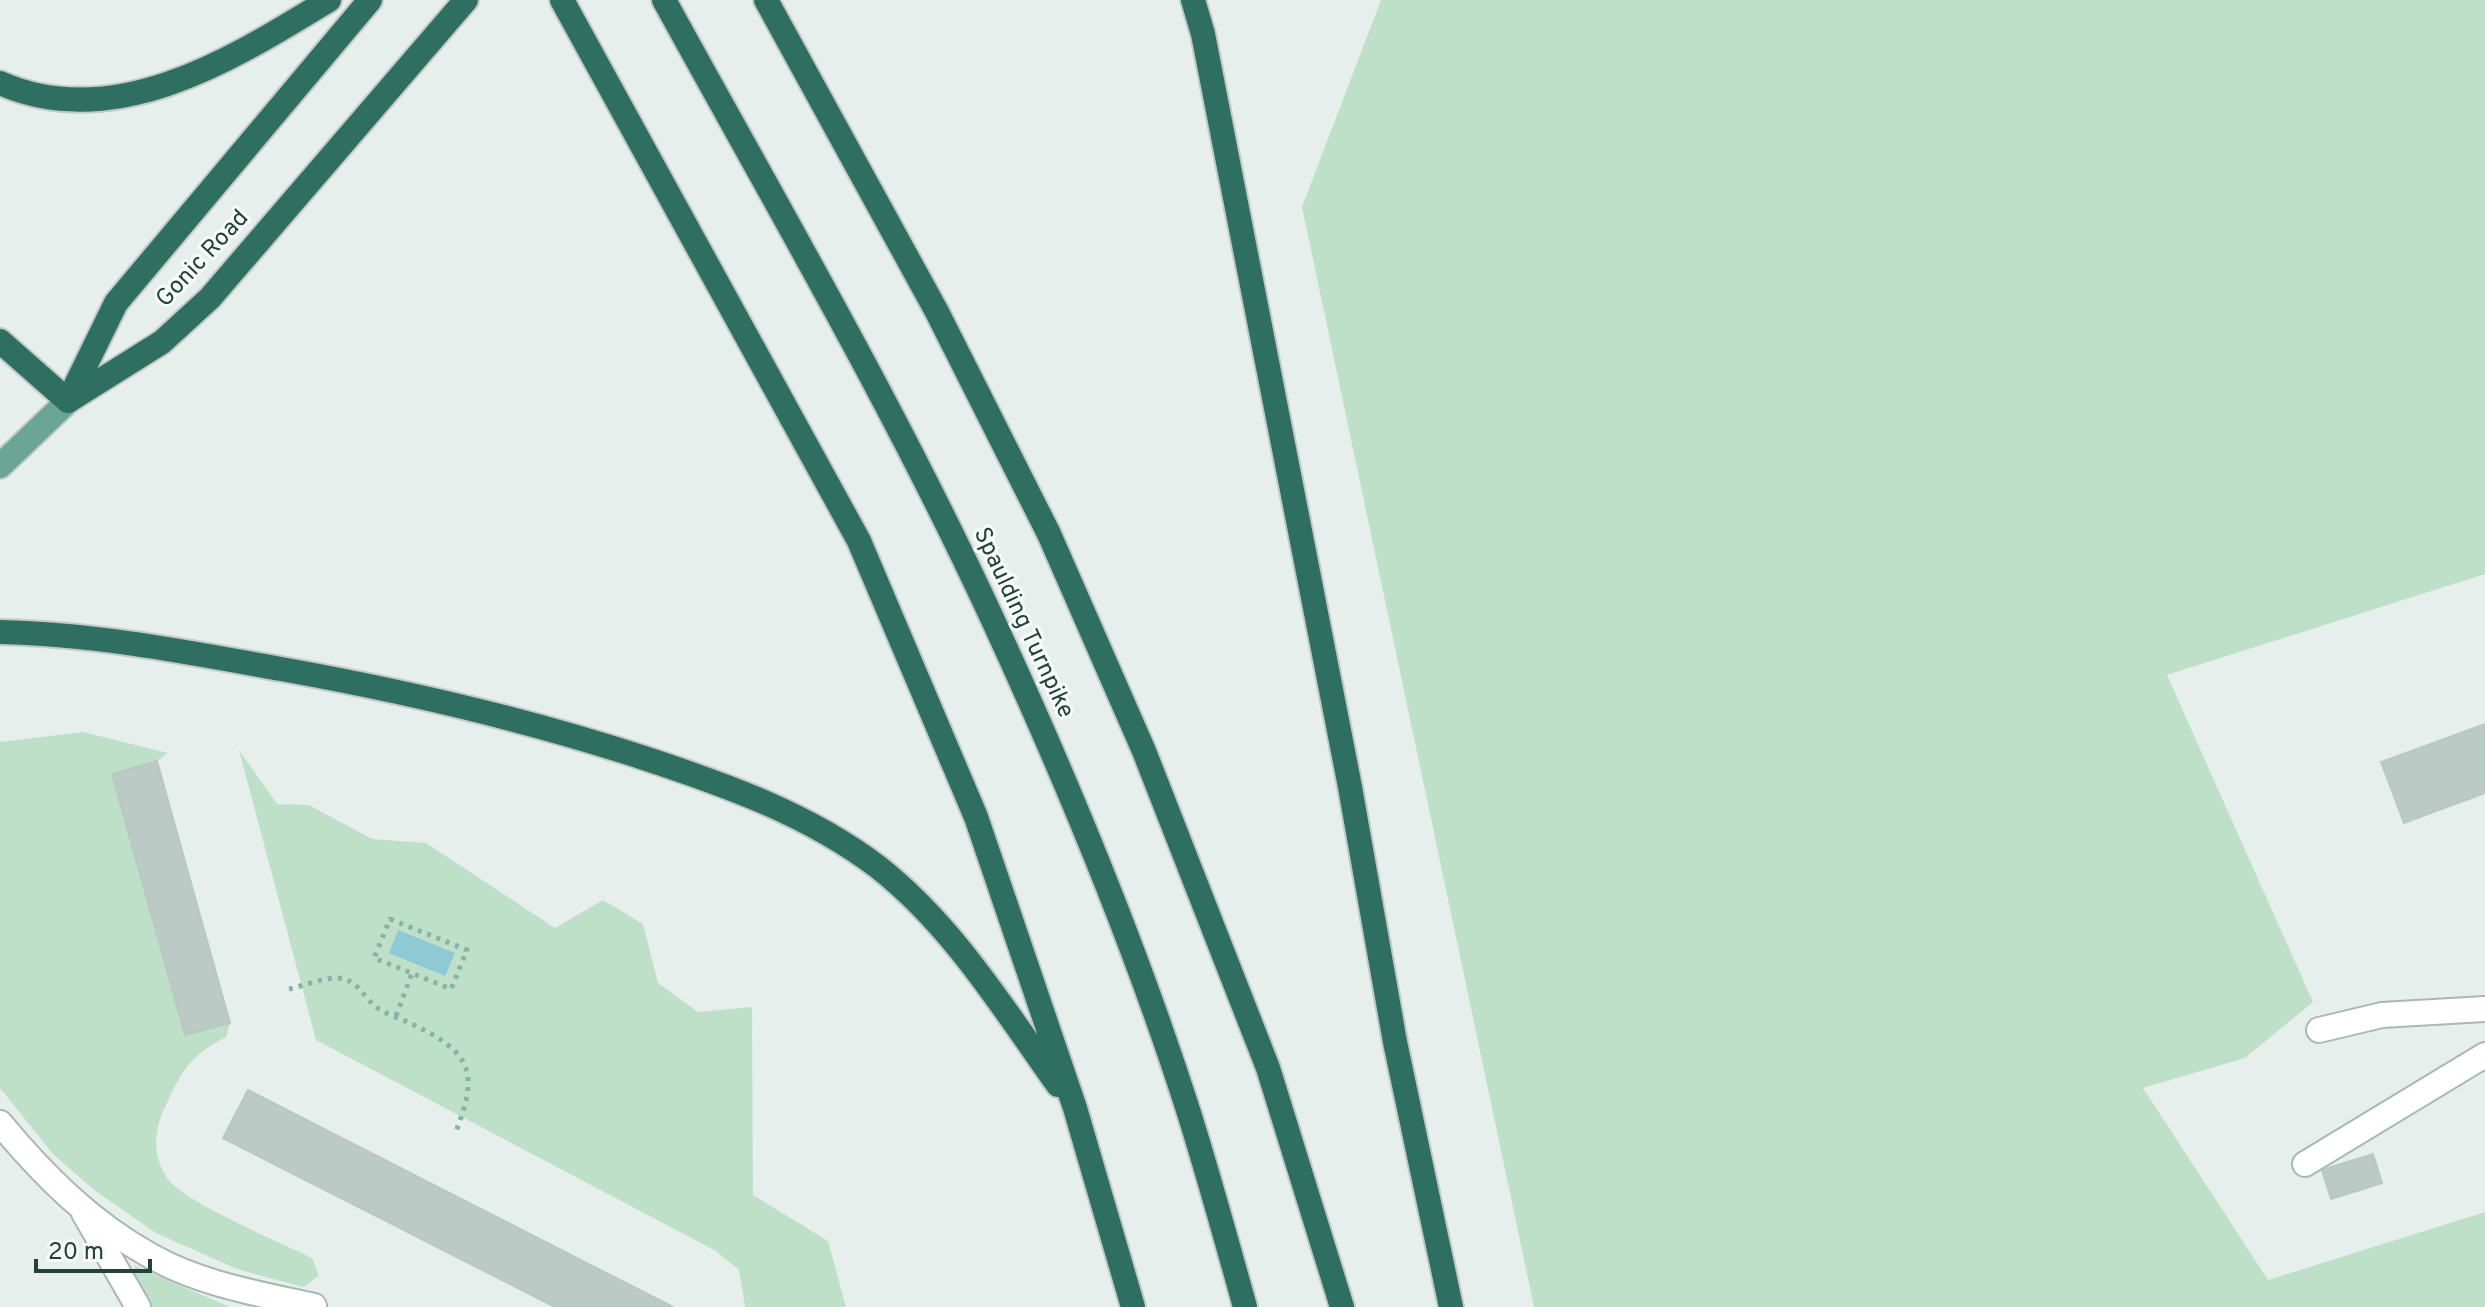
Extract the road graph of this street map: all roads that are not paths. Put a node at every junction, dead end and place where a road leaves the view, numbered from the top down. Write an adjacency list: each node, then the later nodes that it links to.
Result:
1 (329, 0): 10 (highway)
2 (370, 0): 12 (highway, Gonic Road)
3 (466, 0): 12 (highway, Gonic Road)
4 (664, 0): 25 (highway, Spaulding Turnpike)
5 (766, 0): 26 (highway)
6 (1193, 0): 9 (highway)
7 (1206, 0): 9 (highway)
8 (566, 7): 18 (highway)
9 (1203, 34): 27 (highway)
10 (0, 83)
11 (0, 341): 12 (highway)
12 (68, 401): 13 (main road)
13 (0, 466)
14 (0, 632): 18 (highway)
15 (2485, 1009): 16 (street)
16 (2319, 1030)
17 (2485, 1055): 20 (street)
18 (1075, 1108): 24 (highway)
19 (0, 1123): 21 (street)
20 (2305, 1164)
21 (81, 1208): 22 (street); 23 (street)
22 (314, 1306)
23 (138, 1307)
24 (1133, 1307)
25 (1245, 1307)
26 (1342, 1307)
27 (1451, 1307)

